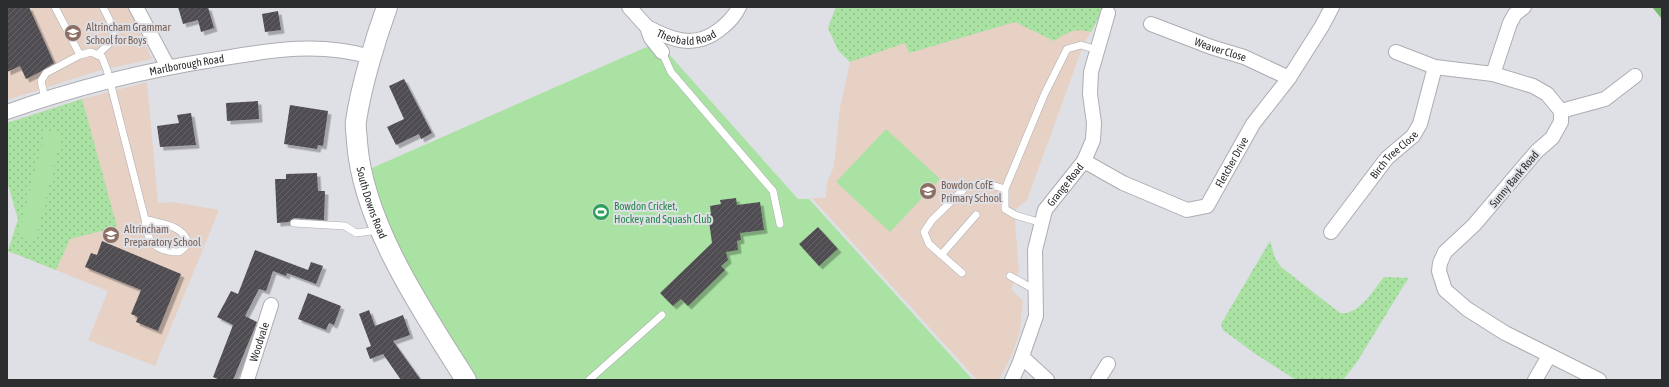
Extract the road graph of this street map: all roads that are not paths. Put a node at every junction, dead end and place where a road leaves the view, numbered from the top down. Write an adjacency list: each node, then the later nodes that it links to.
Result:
1 (55, 7): 16 (lane)
2 (103, 7): 15 (lane)
3 (136, 7): 18 (street)
4 (387, 7): 17 (main road, South Downs Road)
5 (629, 7): 11 (street)
6 (739, 7): 11 (street, Theobald Road)
7 (1332, 7): 22 (street, Fletcher Drive)
8 (1524, 7): 20 (street)
9 (1110, 10): 12 (street, Grange Road)
10 (1151, 24): 22 (street, Weaver Close)
11 (647, 27): 13 (street)
12 (1098, 50): 27 (street, Grange Road); 28 (lane)
13 (662, 52): 33 (lane)
14 (1396, 52): 19 (street)
15 (97, 55): 16 (lane); 23 (lane)
16 (80, 56): 24 (lane)
17 (371, 57): 18 (street, Marlborough Road); 34 (main road, South Downs Road)
18 (168, 67): 23 (street, Marlborough Road)
19 (1435, 67): 20 (street); 35 (street, Birch Tree Close)
20 (1493, 74): 25 (street)
21 (1635, 76): 25 (street)
22 (1289, 78): 27 (street, Fletcher Drive)
23 (110, 81): 24 (street, Marlborough Road); 30 (lane)
24 (45, 99): 26 (street, Marlborough Road)
25 (1561, 111): 42 (street, Sunny Bank Road)
26 (7, 112)
27 (1084, 161): 32 (street, Grange Road)
28 (1005, 190): 32 (lane); 36 (lane)
29 (976, 216): 36 (lane)
30 (145, 219): 30 (lane)
31 (294, 223): 34 (lane)
32 (1042, 223): 39 (street, Grange Road)
33 (780, 224)
34 (380, 230): 46 (main road, South Downs Road)
35 (1331, 232)
36 (941, 255): 37 (lane)
37 (962, 273)
38 (1010, 276): 39 (lane)
39 (1035, 290): 43 (street, Grange Road)
40 (271, 305): 45 (street, Woodvale)
41 (662, 315): 47 (lane)
42 (1549, 356): 51 (street); 52 (street, Sunny Bank Road)
43 (1022, 357): 48 (street, Grange Road); 49 (street)
44 (1108, 364): 50 (street)
45 (247, 380)
46 (466, 380)
47 (589, 380)
48 (1012, 380)
49 (1047, 380)
50 (1098, 380)
51 (1535, 380)
52 (1599, 380)

